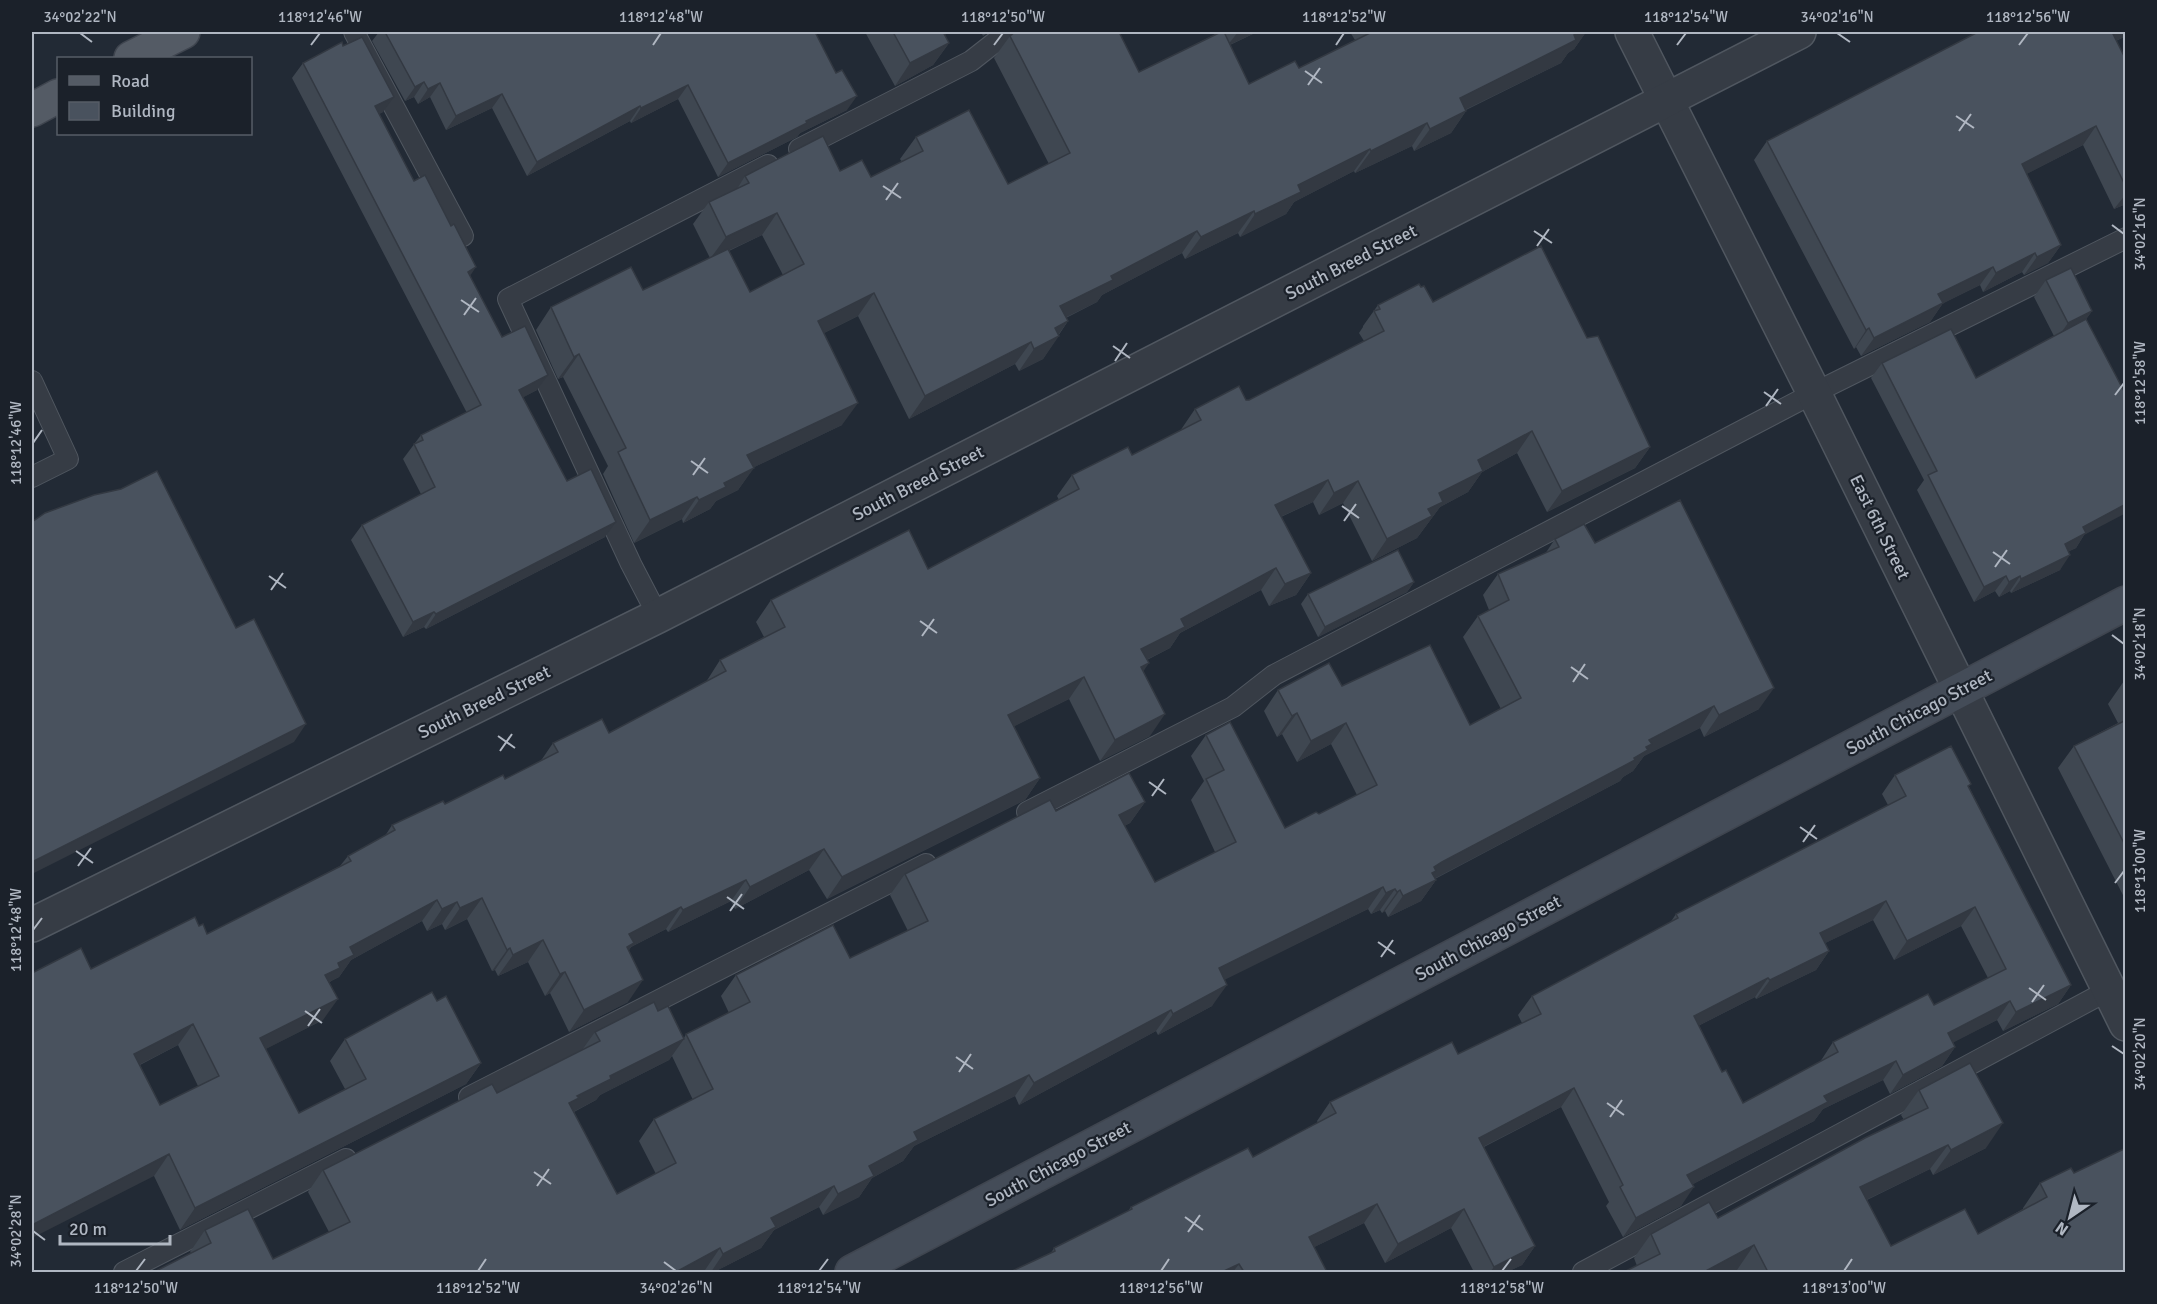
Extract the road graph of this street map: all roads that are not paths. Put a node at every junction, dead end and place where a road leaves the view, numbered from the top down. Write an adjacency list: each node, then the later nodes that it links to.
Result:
1 (183, 32): 6 (main road)
2 (354, 32): 10 (lane)
3 (1008, 32): 16 (lane)
4 (1632, 32): 8 (street, East 6th Street)
5 (1799, 32): 8 (street, South Breed Street)
6 (133, 57)
7 (57, 97): 9 (main road)
8 (1667, 101): 13 (street, East 6th Street); 16 (street, South Breed Street)
9 (32, 110)
10 (464, 236)
11 (2126, 238): 13 (lane)
12 (32, 381): 14 (lane)
13 (1814, 393): 17 (street, East 6th Street); 18 (lane)
14 (32, 477)
15 (2126, 603): 17 (street, South Chicago Street)
16 (658, 616): 20 (street, South Breed Street)
17 (1959, 690): 21 (street, East 6th Street); 26 (street, South Chicago Street)
18 (1009, 821)
19 (945, 854): 23 (lane)
20 (32, 925)
21 (2109, 990): 22 (street, East 6th Street); 27 (lane)
22 (2126, 1024)
23 (455, 1104)
24 (359, 1153): 25 (lane)
25 (124, 1272)
26 (852, 1272)
27 (1582, 1272)

